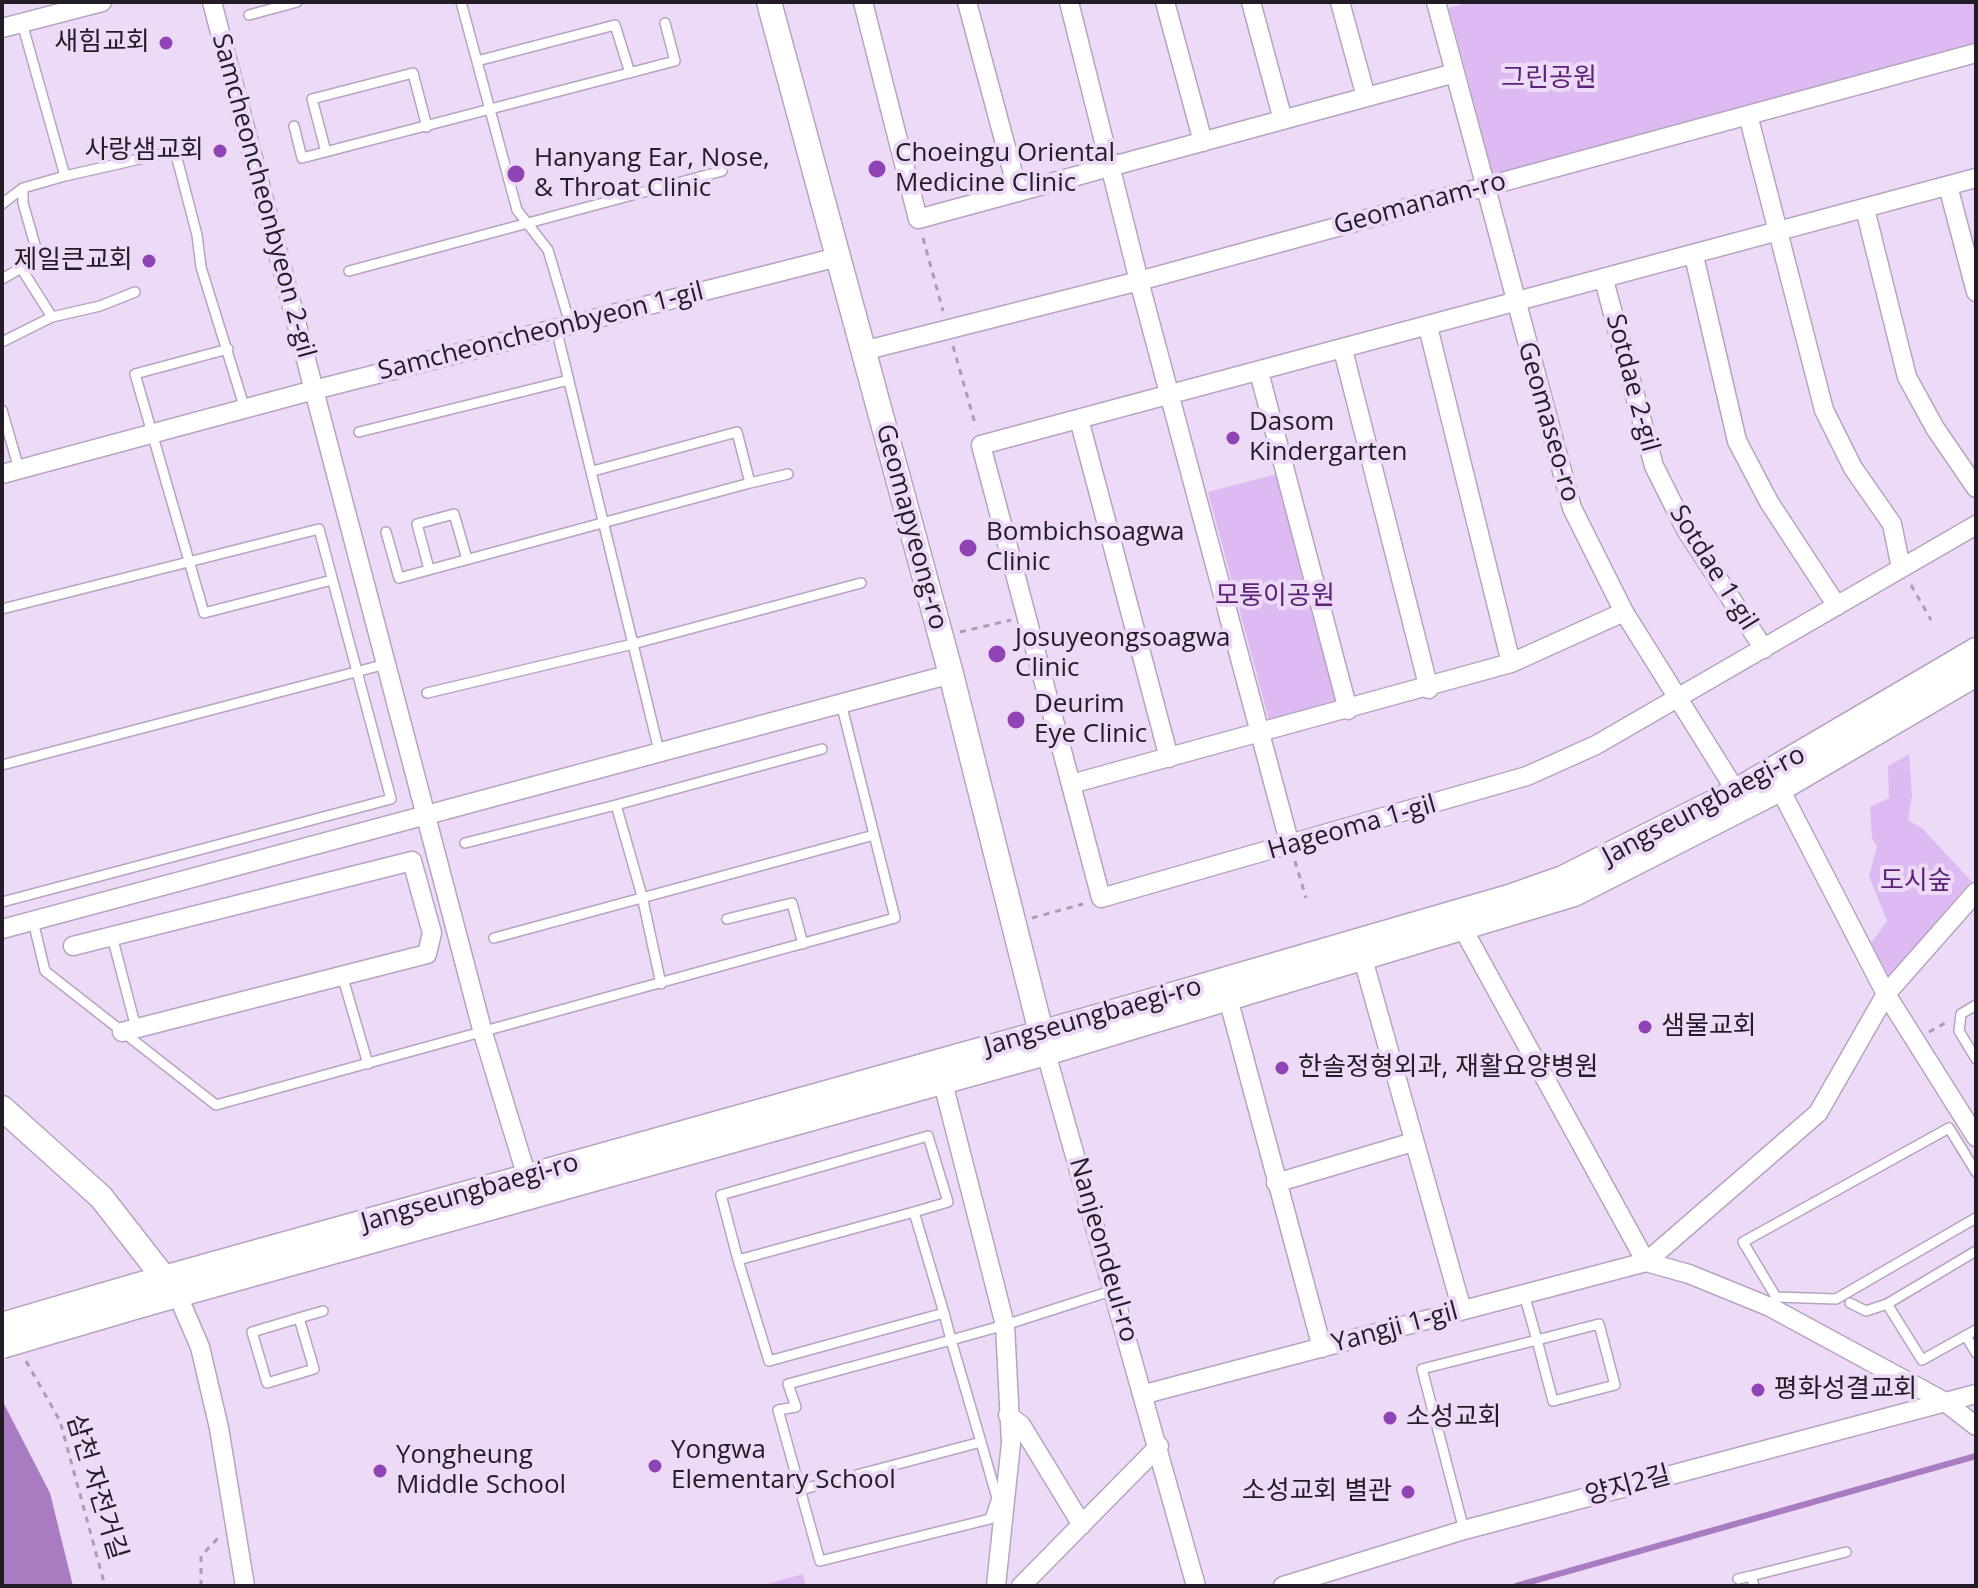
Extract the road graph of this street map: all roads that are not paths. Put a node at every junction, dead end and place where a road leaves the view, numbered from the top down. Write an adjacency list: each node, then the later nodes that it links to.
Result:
1 (102, 2): 13 (street)
2 (212, 2): 61 (street, Samcheoncheonbyeon 2-gil)
3 (297, 2): 14 (lane)
4 (461, 2): 19 (lane)
5 (769, 2): 43 (street, Geomapyeong-ro)
6 (863, 2): 37 (street)
7 (967, 2): 37 (street)
8 (1069, 2): 30 (street)
9 (1251, 2): 25 (street)
10 (1340, 2): 22 (street)
11 (1436, 2): 21 (street, Geomaseo-ro)
12 (1166, 6): 28 (street)
13 (45, 9): 15 (street)
14 (249, 15)
15 (22, 23): 17 (street); 32 (lane)
16 (665, 23): 20 (lane)
17 (2, 28)
18 (1976, 53): 24 (street, Geomanam-ro)
19 (477, 61): 20 (lane); 23 (lane)
20 (630, 73): 23 (lane)
21 (1455, 73): 22 (street); 35 (street, Geomaseo-ro)
22 (1366, 97): 25 (street)
23 (491, 111): 27 (lane); 40 (lane)
24 (1748, 115): 35 (street, Geomanam-ro); 41 (street)
25 (1283, 120): 28 (street)
26 (294, 126): 29 (lane)
27 (427, 127): 29 (lane); 29 (lane)
28 (1203, 142): 30 (street)
29 (326, 152)
30 (1112, 166): 37 (street); 48 (street)
31 (722, 171): 40 (lane)
32 (65, 176): 36 (lane); 56 (lane)
33 (1976, 178): 34 (street, Sotdae 2-gil)
34 (1948, 186): 39 (street, Sotdae 2-gil); 50 (street)
35 (1483, 187): 48 (street, Geomanam-ro); 51 (street, Geomaseo-ro)
36 (23, 188): 38 (lane); 44 (lane)
37 (1018, 192)
38 (2, 204)
39 (1865, 209): 41 (street, Sotdae 2-gil); 73 (street)
40 (527, 223): 45 (lane); 53 (lane)
41 (1776, 233): 42 (street, Sotdae 2-gil); 79 (street)
42 (1694, 256): 47 (street, Sotdae 2-gil); 83 (street)
43 (838, 257): 53 (street, Samcheoncheonbyeon 1-gil); 58 (street, Geomapyeong-ro)
44 (21, 268): 46 (lane); 52 (lane)
45 (349, 271)
46 (2, 279)
47 (1604, 280): 51 (street, Sotdae 2-gil); 72 (street, Sotdae 2-gil)
48 (1139, 281): 58 (street, Geomanam-ro); 62 (street)
49 (135, 292): 52 (lane)
50 (1976, 292)
51 (1514, 304): 54 (street, Sotdae 2-gil); 85 (street, Geomaseo-ro)
52 (52, 317): 55 (lane)
53 (563, 326): 60 (lane); 61 (street, Samcheoncheonbyeon 1-gil)
54 (1428, 327): 57 (street, Sotdae 2-gil); 89 (street)
55 (2, 342)
56 (228, 349): 63 (lane); 67 (lane)
57 (1343, 350): 59 (street, Sotdae 2-gil); 94 (street)
58 (863, 351): 92 (street, Geomapyeong-ro)
59 (1259, 372): 62 (street, Sotdae 2-gil); 98 (street)
60 (569, 380): 66 (lane); 68 (lane)
61 (314, 390): 63 (street, Samcheoncheonbyeon 1-gil); 90 (street, Samcheoncheonbyeon 2-gil)
62 (1170, 395): 65 (street, Sotdae 2-gil); 99 (street)
63 (245, 409): 67 (street, Samcheoncheonbyeon 1-gil)
64 (2, 410): 69 (lane, Samcheoncheonbyeon 1-gil)
65 (1079, 419): 102 (street); 104 (street, Sotdae 2-gil)
66 (359, 432)
67 (152, 434): 69 (street, Samcheoncheonbyeon 1-gil); 78 (lane)
68 (593, 471): 71 (lane); 74 (lane)
69 (11, 472)
70 (788, 474): 71 (lane)
71 (750, 483): 74 (lane)
72 (1664, 486): 87 (street, Sotdae 1-gil)
73 (1976, 488)
74 (604, 523): 77 (lane); 86 (lane)
75 (1976, 525): 79 (street, Sotdae 1-gil)
76 (386, 532): 80 (lane)
77 (467, 559): 80 (lane); 80 (lane)
78 (191, 561): 81 (lane); 81 (lane); 84 (lane)
79 (1901, 568): 83 (street, Sotdae 1-gil)
80 (429, 569)
81 (332, 580): 91 (lane)
82 (861, 583): 86 (lane)
83 (1837, 606): 87 (street, Sotdae 1-gil)
84 (2, 609)
85 (1624, 612): 89 (street); 96 (street, Geomaseo-ro)
86 (633, 644): 95 (lane); 101 (lane)
87 (1764, 649): 96 (street, Sotdae 1-gil)
88 (1976, 650): 106 (street, Jangseungbaegi-ro)
89 (1511, 663): 94 (street)
90 (386, 664): 91 (lane); 108 (street, Samcheoncheonbyeon 2-gil)
91 (356, 672): 103 (lane); 114 (lane)
92 (951, 674): 97 (street); 131 (street, Geomapyeong-ro)
93 (1976, 674): 105 (street, Jangseungbaegi-ro)
94 (1429, 689): 98 (street)
95 (427, 693)
96 (1678, 698): 106 (street, Geomaseo-ro); 111 (street, Hageoma 1-gil)
97 (842, 707): 101 (street); 109 (lane)
98 (1348, 710): 99 (street)
99 (1261, 734): 102 (street); 111 (street)
100 (822, 749): 107 (lane)
101 (660, 755): 108 (street)
102 (1169, 758): 104 (street)
103 (2, 765)
104 (1071, 784): 111 (street, Hageoma 1-gil)
105 (1780, 789): 106 (street, Jangseungbaegi-ro); 126 (street, Jangseungbaegi-ro)
106 (1741, 799): 118 (street, Jangseungbaegi-ro); 131 (street, Jangseungbaegi-ro)
107 (616, 805): 110 (lane); 113 (lane)
108 (426, 817): 116 (street); 130 (street, Samcheoncheonbyeon 2-gil)
109 (874, 835): 113 (lane); 121 (lane)
110 (465, 843)
111 (1290, 845)
112 (1976, 892): 126 (street, Yangji 1-gil)
113 (642, 896): 120 (lane); 125 (lane)
114 (2, 902)
115 (727, 919): 121 (lane)
116 (33, 921): 117 (street); 129 (lane)
117 (2, 929)
118 (1463, 929): 123 (street, Jangseungbaegi-ro); 145 (street)
119 (112, 936): 122 (street); 124 (street); 129 (lane)
120 (494, 938)
121 (803, 944): 125 (lane)
122 (73, 946)
123 (1363, 959): 127 (street, Jangseungbaegi-ro); 137 (street)
124 (342, 975): 129 (street); 133 (lane)
125 (661, 984): 130 (lane)
126 (1886, 994): 136 (street, Jangseungbaegi-ro); 145 (street, Yangji 1-gil)
127 (1228, 998): 131 (street, Jangseungbaegi-ro); 139 (street, Jangseungbaegi-ro)
128 (1976, 1005): 132 (lane)
129 (129, 1030): 133 (lane)
130 (483, 1033): 133 (lane); 140 (street, Samcheoncheonbyeon 2-gil)
131 (1044, 1043): 134 (street, Jangseungbaegi-ro); 140 (street, Jangseungbaegi-ro); 147 (street, Nanjeondeul-ro)
132 (1976, 1059)
133 (368, 1064)
134 (943, 1083): 140 (street, Jangseungbaegi-ro); 157 (street)
135 (2, 1108): 146 (street)
136 (1976, 1137)
137 (1413, 1142): 139 (street); 152 (street)
138 (1976, 1172): 142 (lane)
139 (1276, 1183): 162 (street, Jangseungbaegi-ro)
140 (530, 1187): 146 (street, Jangseungbaegi-ro)
141 (914, 1212): 144 (lane); 144 (lane); 154 (lane)
142 (1976, 1218)
143 (1976, 1251): 151 (lane)
144 (738, 1260): 154 (lane)
145 (1646, 1262): 148 (street, Yangji 1-gil); 167 (street)
146 (173, 1288): 149 (street, Jangseungbaegi-ro); 178 (street)
147 (1114, 1290): 157 (lane); 165 (street, Nanjeondeul-ro)
148 (1524, 1294): 152 (street, Yangji 1-gil); 161 (lane)
149 (140, 1295): 156 (street, bridge); 163 (street, bridge)
150 (1850, 1303): 151 (lane)
151 (1887, 1304): 159 (lane)
152 (1462, 1310): 162 (street, Yangji 1-gil)
153 (323, 1311): 155 (lane)
154 (944, 1313): 160 (lane)
155 (299, 1318): 155 (lane)
156 (2, 1325)
157 (1005, 1325): 160 (lane); 168 (street)
158 (1976, 1330): 159 (lane)
159 (1966, 1336): 164 (lane)
160 (951, 1340): 170 (lane); 172 (lane)
161 (1537, 1340): 161 (lane); 174 (lane)
162 (1322, 1348): 165 (street, Yangji 1-gil)
163 (13, 1351)
164 (1976, 1353)
165 (1145, 1394): 171 (street, Nanjeondeul-ro)
166 (1976, 1394): 167 (street, 양지2길)
167 (1951, 1406): 169 (street); 174 (street, 양지2길)
168 (1008, 1415): 173 (street); 179 (street)
169 (1976, 1426)
170 (981, 1442): 172 (lane); 172 (lane)
171 (1159, 1446): 173 (street); 181 (street, Nanjeondeul-ro)
172 (800, 1490)
173 (1082, 1525): 180 (street)
174 (1464, 1530): 182 (street, 양지2길)
175 (1846, 1552): 177 (lane)
176 (1738, 1579): 177 (lane)
177 (1752, 1581)
178 (245, 1586)
179 (996, 1586)
180 (1021, 1586)
181 (1196, 1586)
182 (1283, 1586)

